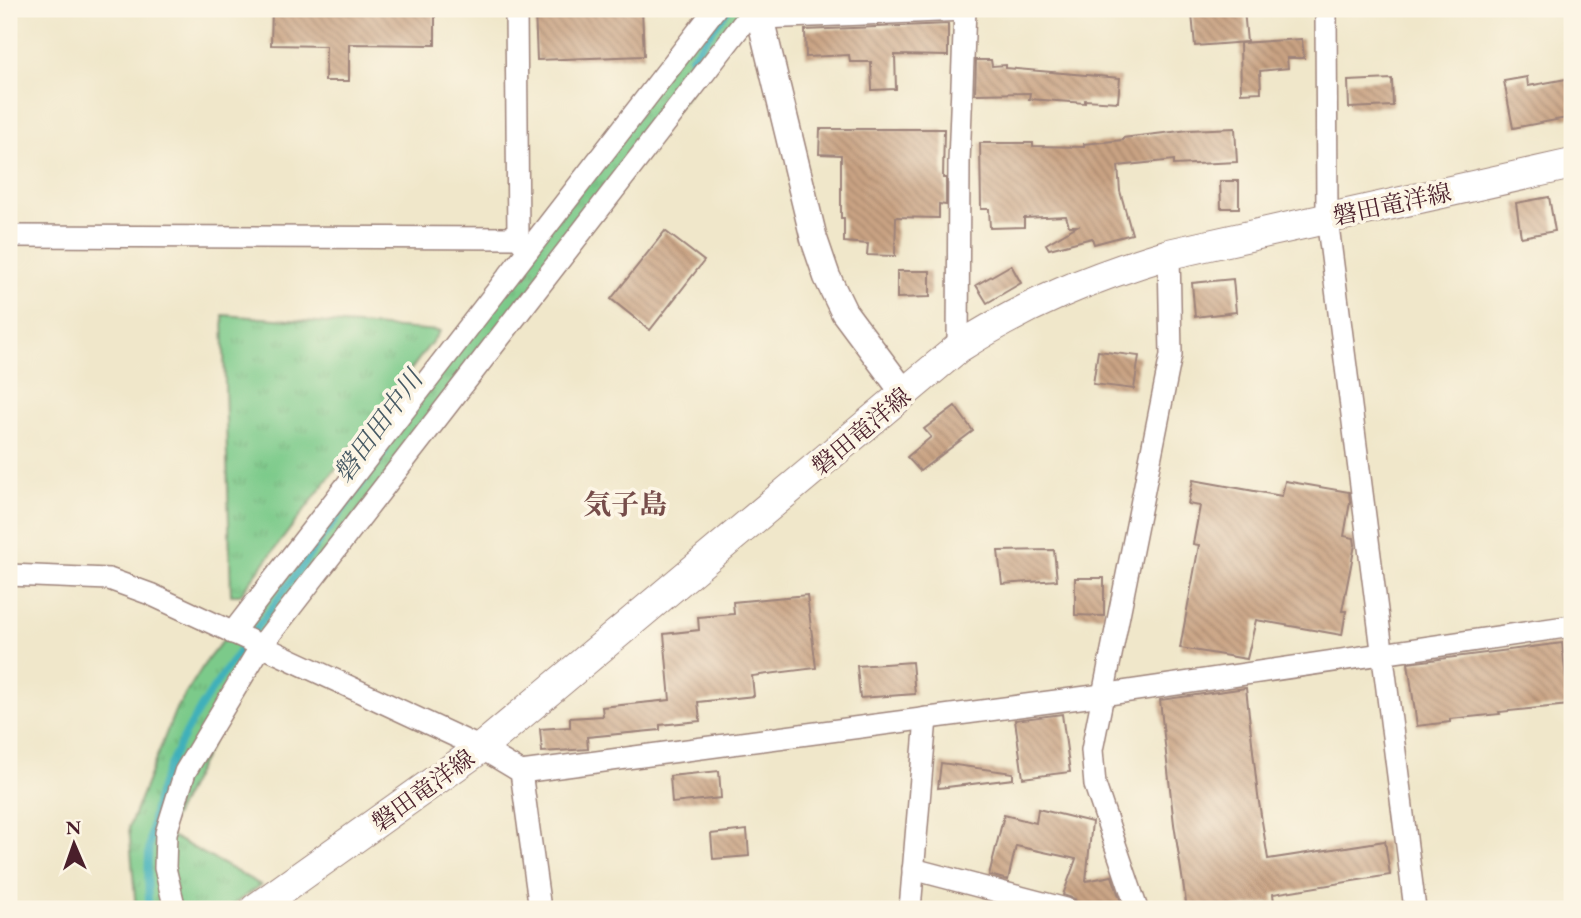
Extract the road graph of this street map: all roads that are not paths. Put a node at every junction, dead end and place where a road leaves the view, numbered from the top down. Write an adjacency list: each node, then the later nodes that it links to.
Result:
1 (516, 9): 9 (street)
2 (715, 9): 9 (street)
3 (965, 9): 5 (street); 11 (street)
4 (1326, 9): 7 (street)
5 (758, 12): 12 (street); 16 (street)
6 (1572, 164): 7 (main road, 磐田竜洋線)
7 (1327, 218): 10 (main road, 磐田竜洋線); 17 (street)
8 (9, 236): 9 (street)
9 (523, 244): 15 (street)
10 (1169, 254): 11 (main road, 磐田竜洋線); 18 (street)
11 (958, 348): 12 (main road, 磐田竜洋線)
12 (905, 394): 20 (main road, 磐田竜洋線)
13 (9, 575): 15 (street)
14 (1572, 626): 17 (street)
15 (232, 633): 16 (street)
16 (261, 646): 20 (street); 23 (street)
17 (1381, 654): 18 (street); 29 (street)
18 (1102, 695): 19 (street); 28 (street)
19 (926, 718): 21 (street); 22 (street)
20 (481, 748): 21 (street); 24 (main road, 磐田竜洋線)
21 (521, 772): 25 (street)
22 (913, 869): 26 (street); 27 (street)
23 (175, 909)
24 (255, 909)
25 (540, 909)
26 (910, 909)
27 (1066, 909)
28 (1137, 909)
29 (1415, 909)

